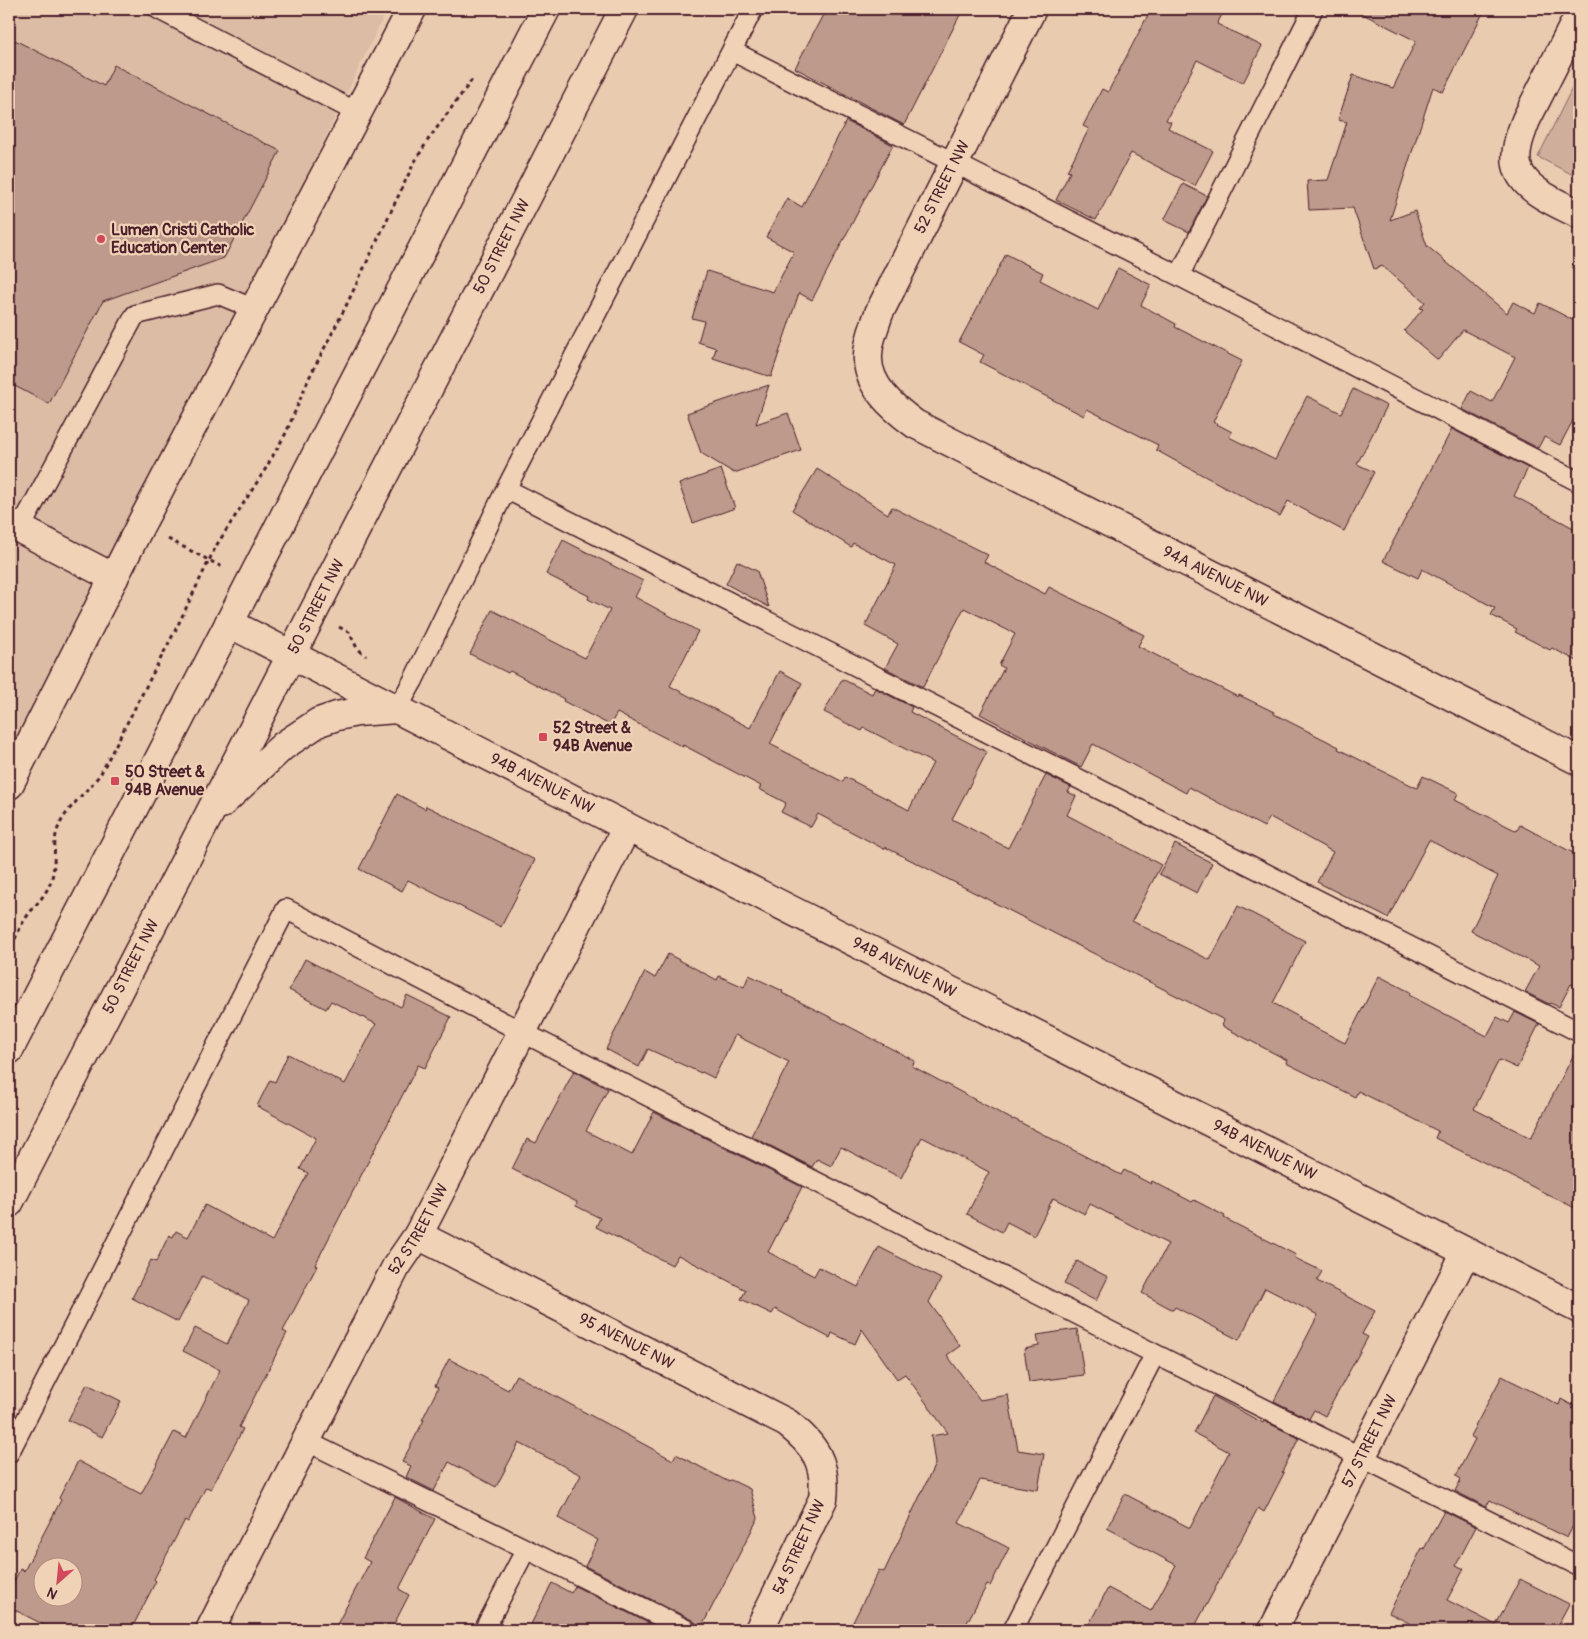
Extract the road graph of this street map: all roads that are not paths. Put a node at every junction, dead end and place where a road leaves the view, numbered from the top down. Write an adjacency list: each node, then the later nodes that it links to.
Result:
1 (158, 9): 10 (lane)
2 (546, 9): 20 (street)
3 (624, 9): 21 (street, 50 STREET NW)
4 (753, 9): 9 (lane)
5 (1032, 9): 11 (street, 52 STREET NW)
6 (1313, 9): 13 (lane)
7 (408, 10): 10 (street)
8 (1579, 15): 12 (street)
9 (732, 51): 11 (lane); 17 (lane)
10 (358, 113): 14 (street)
11 (954, 163): 13 (lane); 15 (street, 52 STREET NW)
12 (1579, 214)
13 (1180, 276): 16 (lane)
14 (254, 309): 18 (lane); 19 (street)
15 (869, 371): 23 (street, 94A AVENUE NW)
16 (1579, 482)
17 (506, 489): 22 (lane); 28 (lane)
18 (14, 526): 19 (street)
19 (114, 578): 24 (street)
20 (229, 623): 21 (street, 94B AVENUE NW); 29 (street)
21 (290, 654): 22 (street, 94B AVENUE NW); 25 (street, 50 STREET NW)
22 (397, 709): 25 (street); 26 (street, 94B AVENUE NW)
23 (1579, 761)
24 (9, 785)
25 (206, 818): 30 (street, 50 STREET NW)
26 (627, 827): 27 (street, 52 STREET NW); 32 (street, 94B AVENUE NW)
27 (522, 1032): 31 (street, 52 STREET NW); 34 (lane); 36 (lane)
28 (1579, 1032)
29 (9, 1050)
30 (9, 1203)
31 (418, 1235): 35 (street, 52 STREET NW); 38 (street, 95 AVENUE NW)
32 (1466, 1252): 33 (street, 94B AVENUE NW); 37 (street, 57 STREET NW)
33 (1579, 1309)
34 (1155, 1354): 37 (lane); 45 (lane)
35 (306, 1441): 39 (lane); 41 (street, 52 STREET NW)
36 (9, 1453)
37 (1361, 1456): 40 (lane); 46 (street, 57 STREET NW)
38 (820, 1462): 44 (street, 54 STREET NW)
39 (526, 1548): 42 (lane); 43 (lane)
40 (1579, 1566)
41 (210, 1630)
42 (484, 1630)
43 (687, 1630)
44 (759, 1630)
45 (1013, 1630)
46 (1273, 1630)

